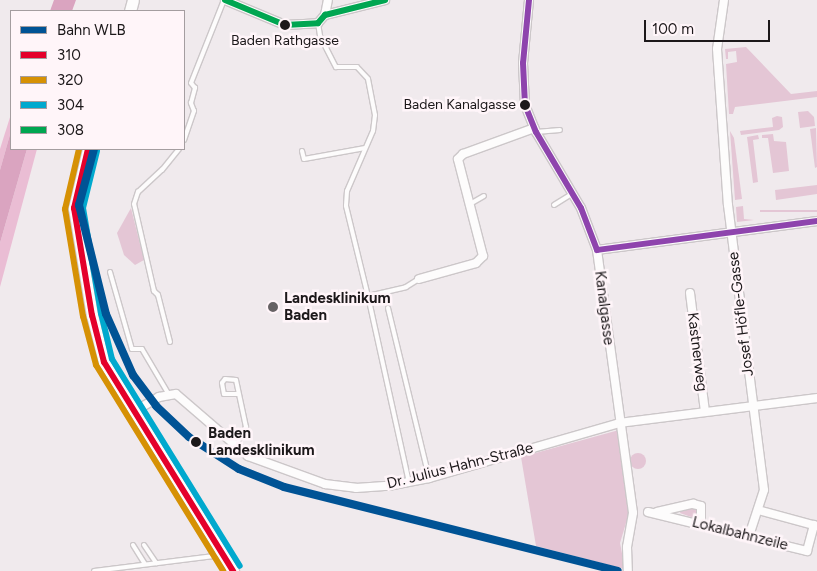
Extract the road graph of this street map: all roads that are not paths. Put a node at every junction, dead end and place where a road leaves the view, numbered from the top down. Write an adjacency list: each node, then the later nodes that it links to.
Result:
1 (225, 0): 7 (street); 10 (lane)
2 (328, 0): 6 (street)
3 (385, 0): 6 (street)
4 (529, 0): 8 (street, Kanalgasse)
5 (724, 0): 20 (street, Josef Höfle-Gasse)
6 (324, 15): 7 (street)
7 (318, 23): 11 (lane)
8 (535, 130): 9 (lane); 15 (street, Kanalgasse); 17 (street)
9 (560, 130)
10 (185, 137)
11 (365, 148): 14 (lane); 25 (lane)
12 (88, 150): 33 (street)
13 (178, 150): 27 (lane)
14 (302, 151)
15 (573, 194): 18 (lane); 21 (street, Kanalgasse)
16 (484, 196): 17 (lane)
17 (468, 205): 23 (street)
18 (554, 205)
19 (817, 222): 20 (street)
20 (731, 232): 21 (street); 31 (street, Josef Höfle-Gasse)
21 (597, 250): 34 (street, Kanalgasse)
22 (110, 272): 28 (lane)
23 (419, 279): 25 (lane)
24 (690, 294): 32 (street, Kastnerweg)
25 (368, 296): 37 (lane)
26 (388, 308): 36 (lane)
27 (170, 342)
28 (168, 393): 33 (street); 35 (street, Dr. Julius Hahn-Straße)
29 (238, 394): 29 (lane); 35 (lane)
30 (817, 398): 31 (street, Dr. Julius Hahn-Straße)
31 (752, 406): 32 (street, Dr. Julius Hahn-Straße); 38 (street, Josef Höfle-Gasse)
32 (705, 411): 34 (street, Dr. Julius Hahn-Straße)
33 (133, 412): 44 (street)
34 (619, 423): 36 (street, Dr. Julius Hahn-Straße); 49 (street, Kanalgasse)
35 (235, 447): 37 (street, Dr. Julius Hahn-Straße)
36 (428, 478): 37 (street, Dr. Julius Hahn-Straße)
37 (409, 482)
38 (758, 510): 40 (street, Lokalbahnzeile); 41 (street, Josef Höfle-Gasse)
39 (701, 524): 39 (street, Lokalbahnzeile); 41 (street, Lokalbahnzeile)
40 (815, 526): 41 (street, Lokalbahnzeile)
41 (749, 536)
42 (144, 545): 45 (lane)
43 (133, 546): 46 (lane)
44 (221, 551): 45 (lane); 48 (street)
45 (156, 563): 46 (lane)
46 (145, 564): 47 (lane)
47 (94, 571)
48 (233, 571)
49 (628, 571)

